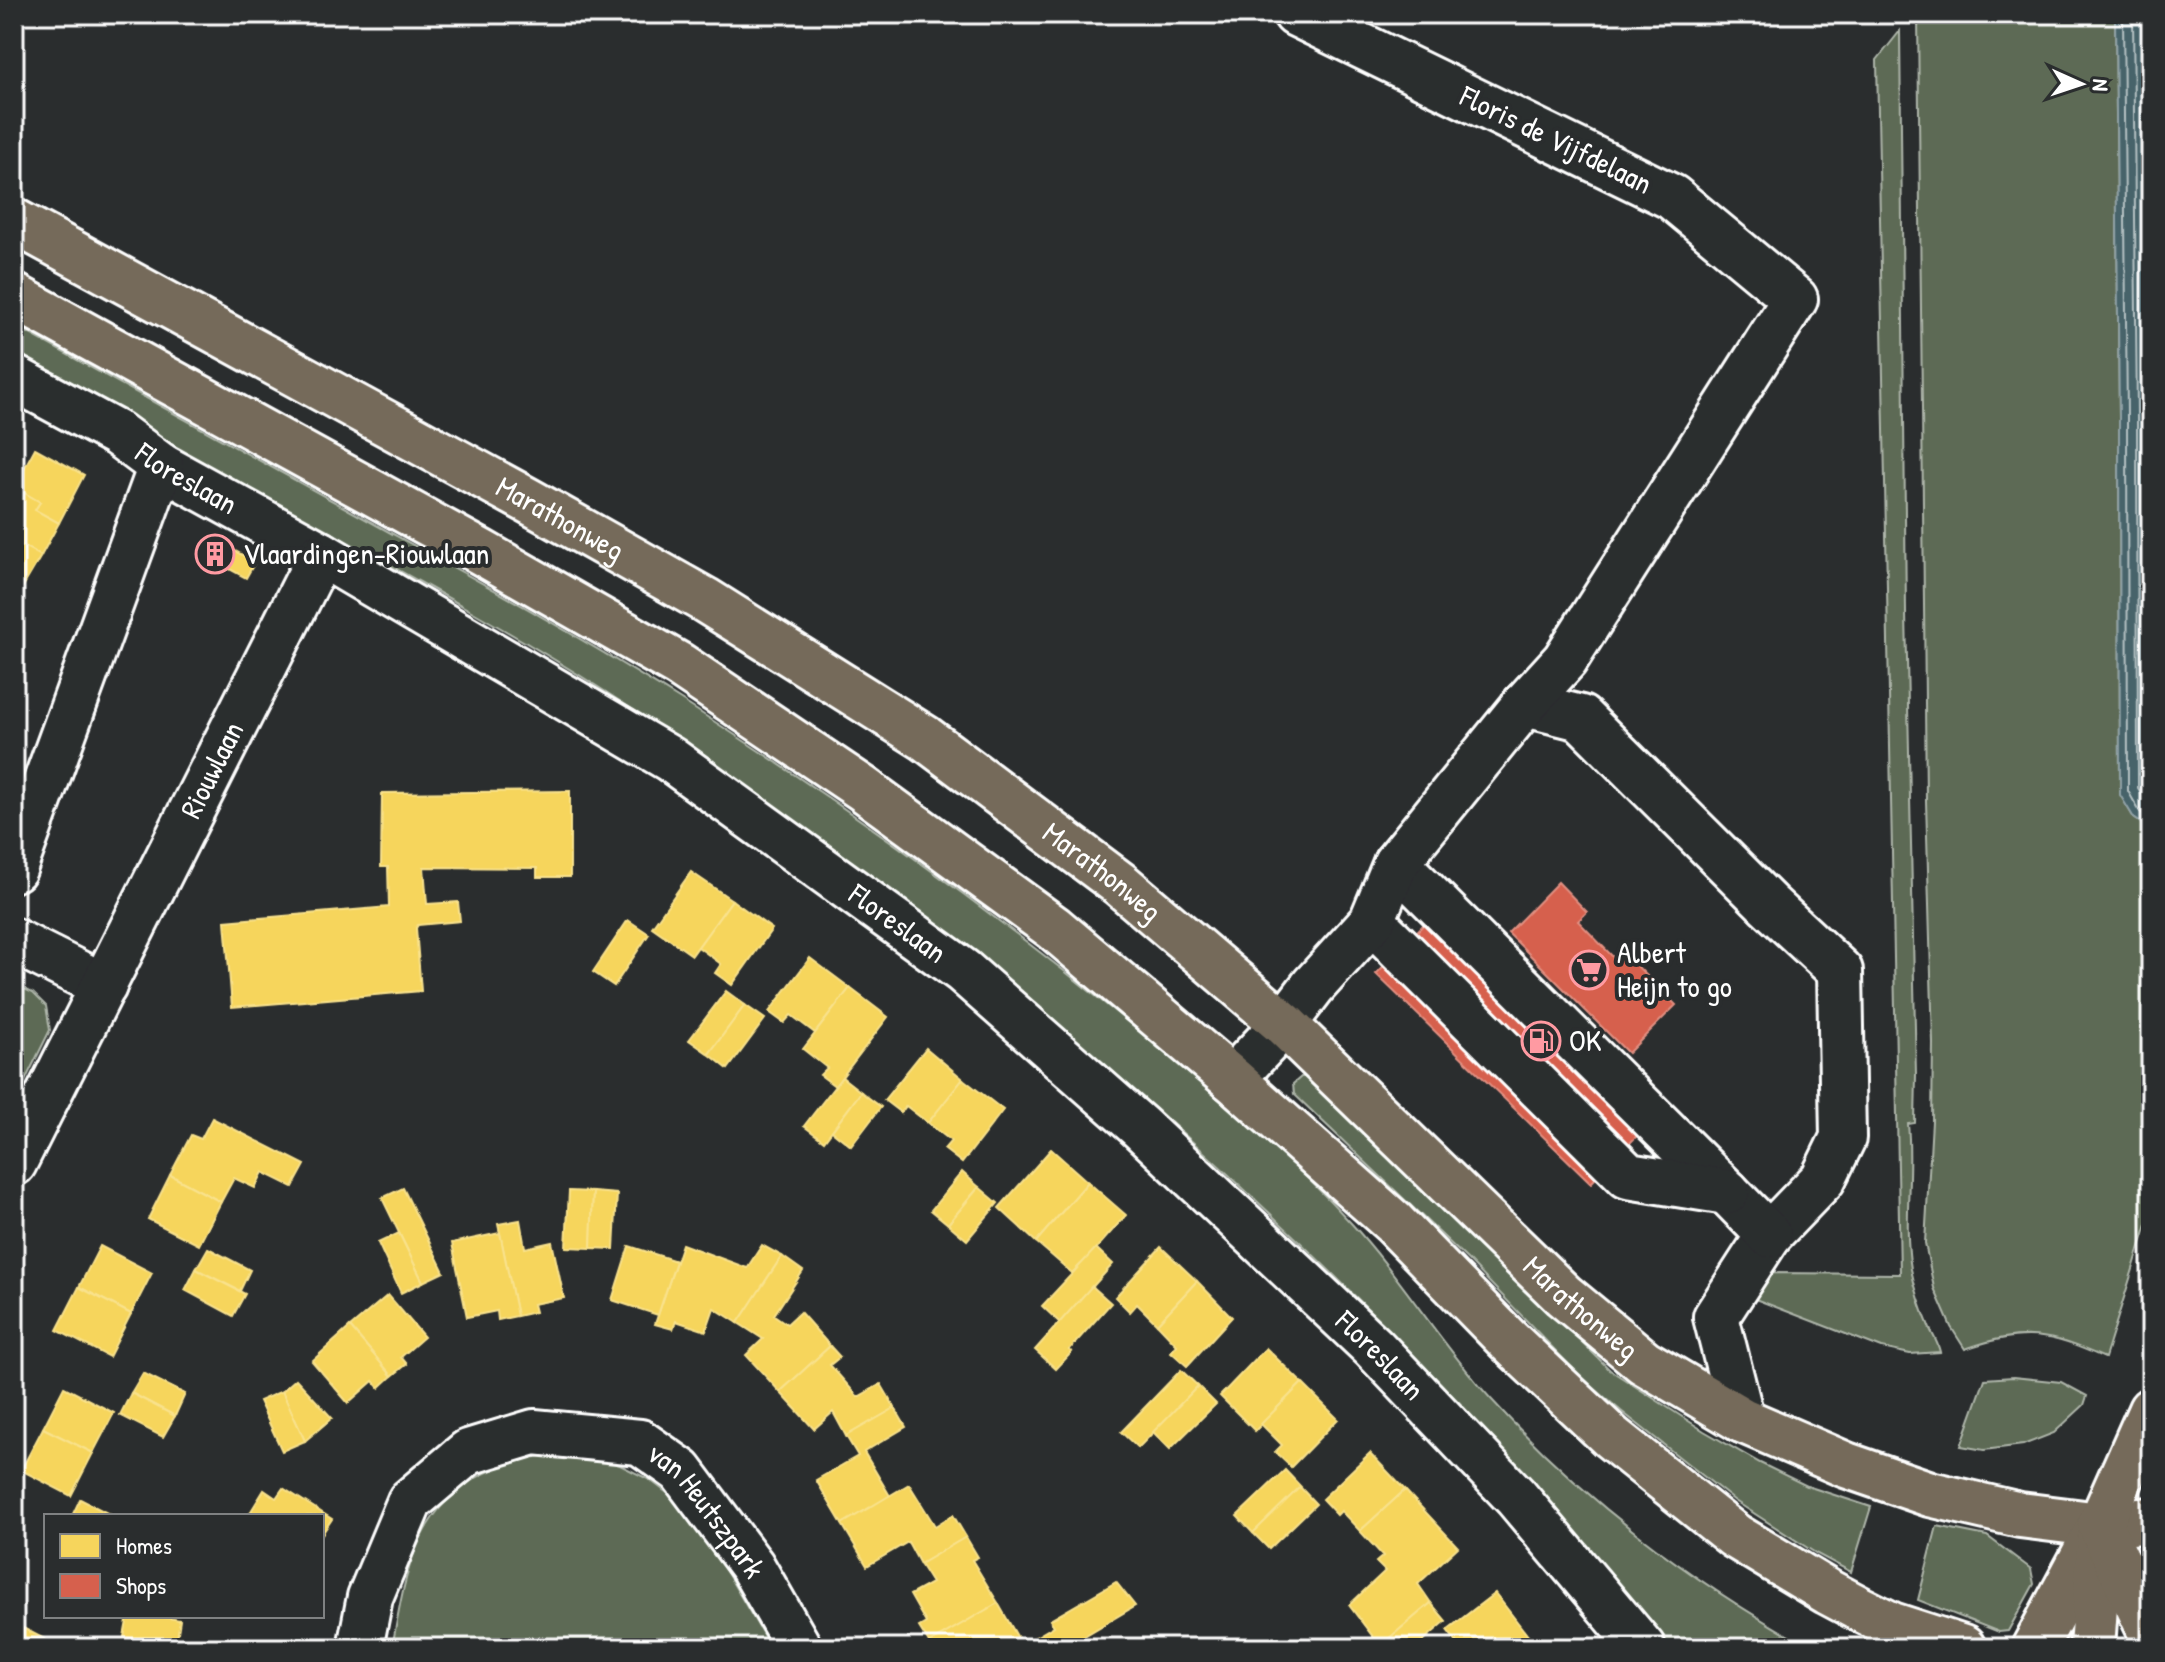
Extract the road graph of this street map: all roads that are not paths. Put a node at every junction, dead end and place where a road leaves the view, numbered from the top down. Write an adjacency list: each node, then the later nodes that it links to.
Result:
1 (1296, 14): 7 (street, Floris de Vijfdelaan)
2 (14, 221): 13 (main road, Marathonweg)
3 (14, 296): 14 (main road)
4 (14, 378): 5 (street, Floreslaan)
5 (161, 466): 6 (street, Floreslaan); 9 (street)
6 (321, 554): 12 (street, Riouwlaan); 25 (street, Floreslaan)
7 (1525, 704): 8 (street); 17 (street)
8 (1396, 863): 10 (street); 16 (street)
9 (14, 869)
10 (1372, 921): 13 (street); 16 (street)
11 (14, 941): 12 (street)
12 (104, 986): 15 (street, Riouwlaan)
13 (1284, 1024): 14 (street); 19 (main road, Marathonweg)
14 (1232, 1079): 26 (main road)
15 (14, 1163)
16 (1727, 1192): 17 (street)
17 (1769, 1235): 19 (street)
18 (2151, 1410): 21 (main road)
19 (1742, 1420): 21 (main road, Marathonweg)
20 (2151, 1520): 21 (main road, Marathonweg)
21 (2100, 1525): 22 (main road); 27 (main road); 28 (main road)
22 (2151, 1633)
23 (360, 1648): 24 (street, van Heutszpark)
24 (799, 1648)
25 (1643, 1648)
26 (1963, 1648)
27 (2034, 1648)
28 (2092, 1648)

